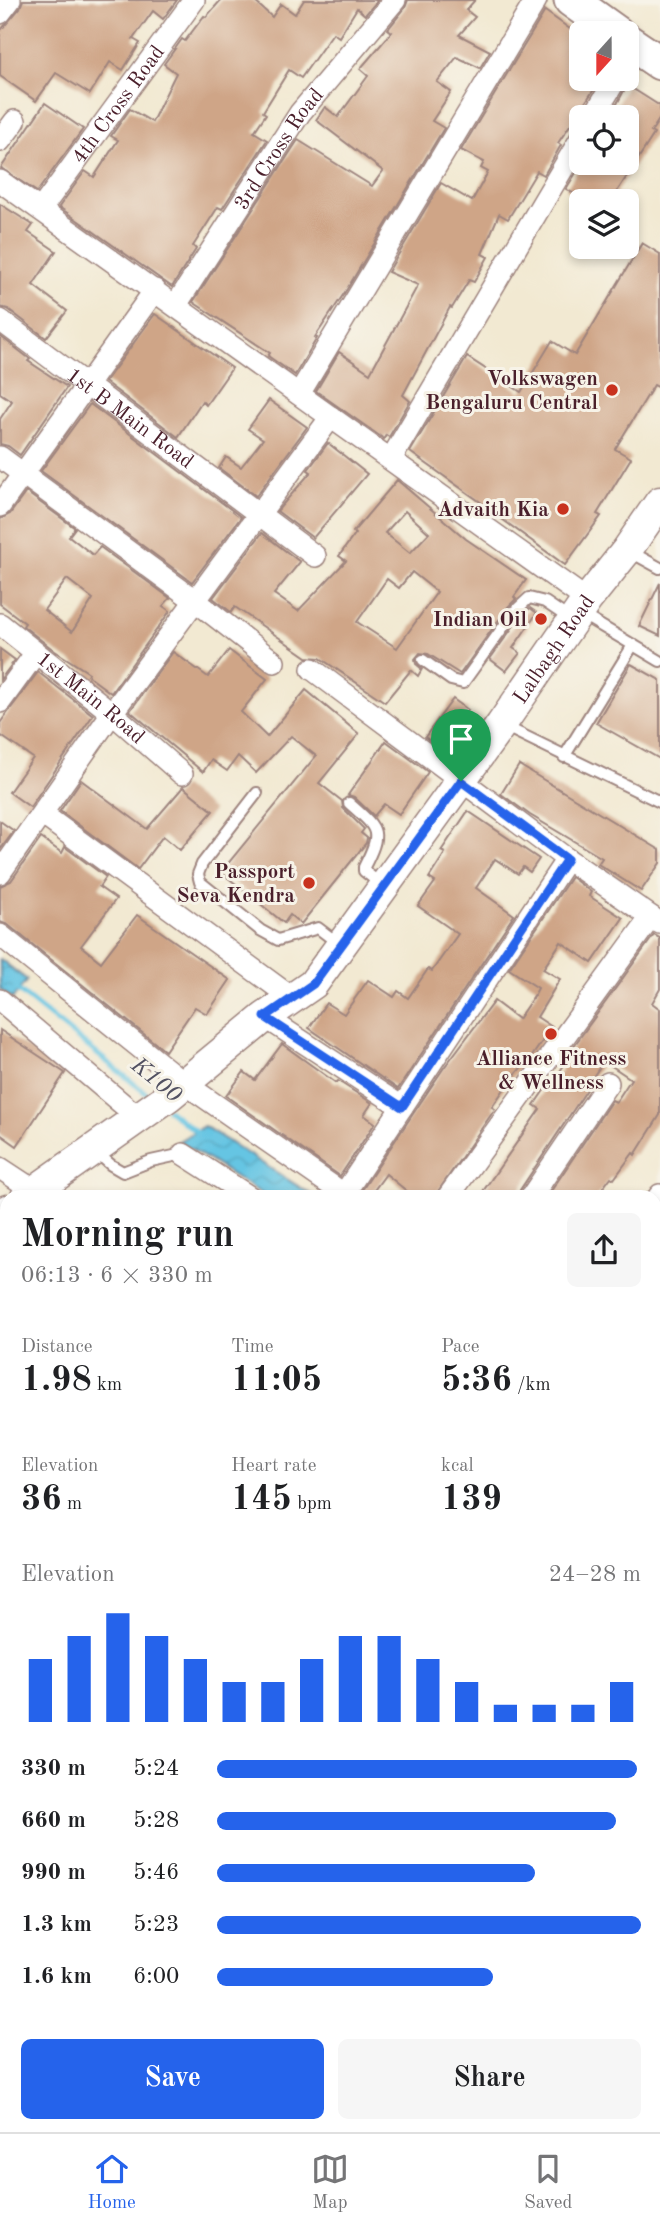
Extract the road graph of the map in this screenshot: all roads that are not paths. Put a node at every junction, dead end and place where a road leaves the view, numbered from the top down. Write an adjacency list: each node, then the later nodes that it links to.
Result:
1 (10, 0): 6 (street)
2 (194, 0): 12 (street, 4th Cross Road)
3 (395, 0): 14 (street, 3rd Cross Road)
4 (536, 0): 17 (street)
5 (571, 0): 7 (main road)
6 (0, 13)
7 (598, 21)
8 (15, 121): 9 (street)
9 (0, 141)
10 (569, 158): 20 (street)
11 (0, 181): 12 (street)
12 (41, 209): 13 (street)
13 (155, 290): 14 (street); 16 (street)
14 (176, 305): 17 (street)
15 (0, 320): 16 (street, 1st B Main Road)
16 (88, 386): 21 (street); 24 (street, 1st B Main Road)
17 (299, 394): 18 (street)
18 (331, 417): 20 (street); 24 (street)
19 (0, 457): 21 (street)
20 (391, 459): 29 (street)
21 (24, 475): 23 (street); 28 (street)
22 (660, 502): 25 (main road, Lalbagh Road)
23 (0, 506)
24 (260, 514): 26 (street, 1st B Main Road); 28 (street)
25 (627, 550): 27 (lane); 29 (main road, Lalbagh Road)
26 (315, 556)
27 (660, 568)
28 (197, 601): 35 (street); 38 (street)
29 (579, 611): 31 (lane); 33 (lane); 39 (main road, Lalbagh Road)
30 (0, 624): 32 (street, 1st Main Road)
31 (633, 645): 34 (lane); 40 (lane)
32 (35, 654): 37 (street); 38 (street, 1st Main Road)
33 (423, 660)
34 (660, 661)
35 (274, 662)
36 (312, 669): 42 (street)
37 (0, 702)
38 (112, 713): 41 (street, 1st Main Road); 46 (street)
39 (501, 725): 40 (lane); 42 (main road, Lalbagh Road)
40 (564, 757): 44 (lane)
41 (182, 774)
42 (461, 781): 47 (street); 49 (main road, Lalbagh Road)
43 (257, 793): 52 (lane)
44 (660, 802)
45 (349, 803): 49 (lane)
46 (42, 814): 48 (street); 53 (street)
47 (567, 859): 50 (street); 58 (street)
48 (0, 873)
49 (384, 887): 52 (main road, Lalbagh Road)
50 (656, 920): 68 (street)
51 (0, 935): 57 (street)
52 (341, 946): 53 (main road, Lalbagh Road)
53 (292, 998): 55 (main road, Lalbagh Road)
54 (0, 1000): 59 (street)
55 (265, 1017): 57 (main road, Lalbagh Road); 58 (street)
56 (608, 1083): 69 (street)
57 (177, 1090): 59 (main road, Lalbagh Road); 66 (street)
58 (402, 1107): 67 (street)
59 (139, 1118): 60 (main road, Lalbagh Road)
60 (94, 1150): 61 (lane); 64 (main road, Lalbagh Road)
61 (183, 1154): 65 (street)
62 (0, 1168): 63 (street)
63 (25, 1190)
64 (36, 1190)
65 (239, 1190)
66 (336, 1190)
67 (350, 1190)
68 (453, 1190)
69 (536, 1190)

